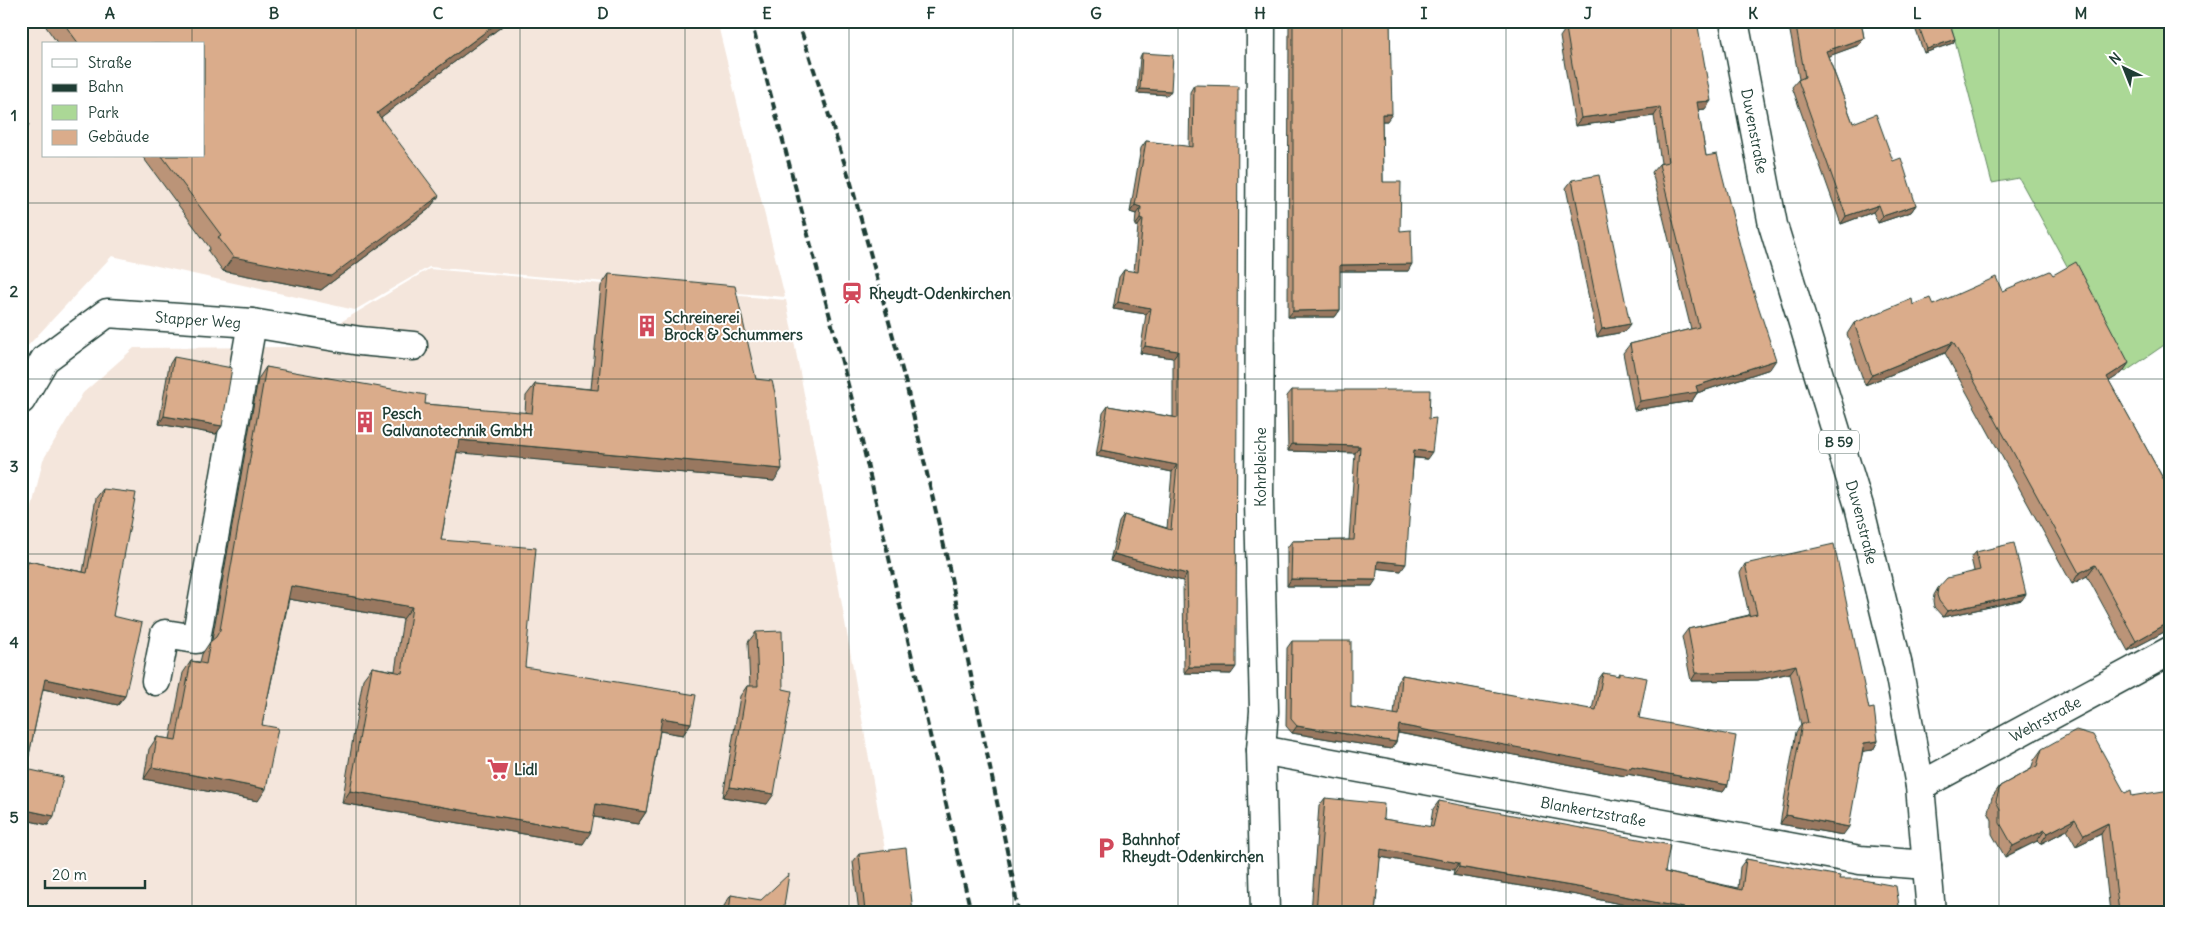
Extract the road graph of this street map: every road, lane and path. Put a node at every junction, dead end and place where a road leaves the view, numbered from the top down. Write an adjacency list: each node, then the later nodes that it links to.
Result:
1 (1261, 21): 8 (street, Kohrbleiche)
2 (1734, 21): 9 (street, Duvenstraße / B 59)
3 (252, 323): 4 (street, Stapper Weg); 5 (street, Stapper Weg); 7 (street)
4 (413, 346)
5 (21, 400)
6 (2170, 650): 9 (street, Wehrstraße)
7 (156, 681)
8 (1261, 750): 10 (street, Blankertzstraße); 11 (street, Kohrbleiche)
9 (1920, 786): 10 (street, Duvenstraße / B 59)
10 (1927, 865): 12 (street, Duvenstraße / B 59)
11 (1265, 912)
12 (1931, 912)

